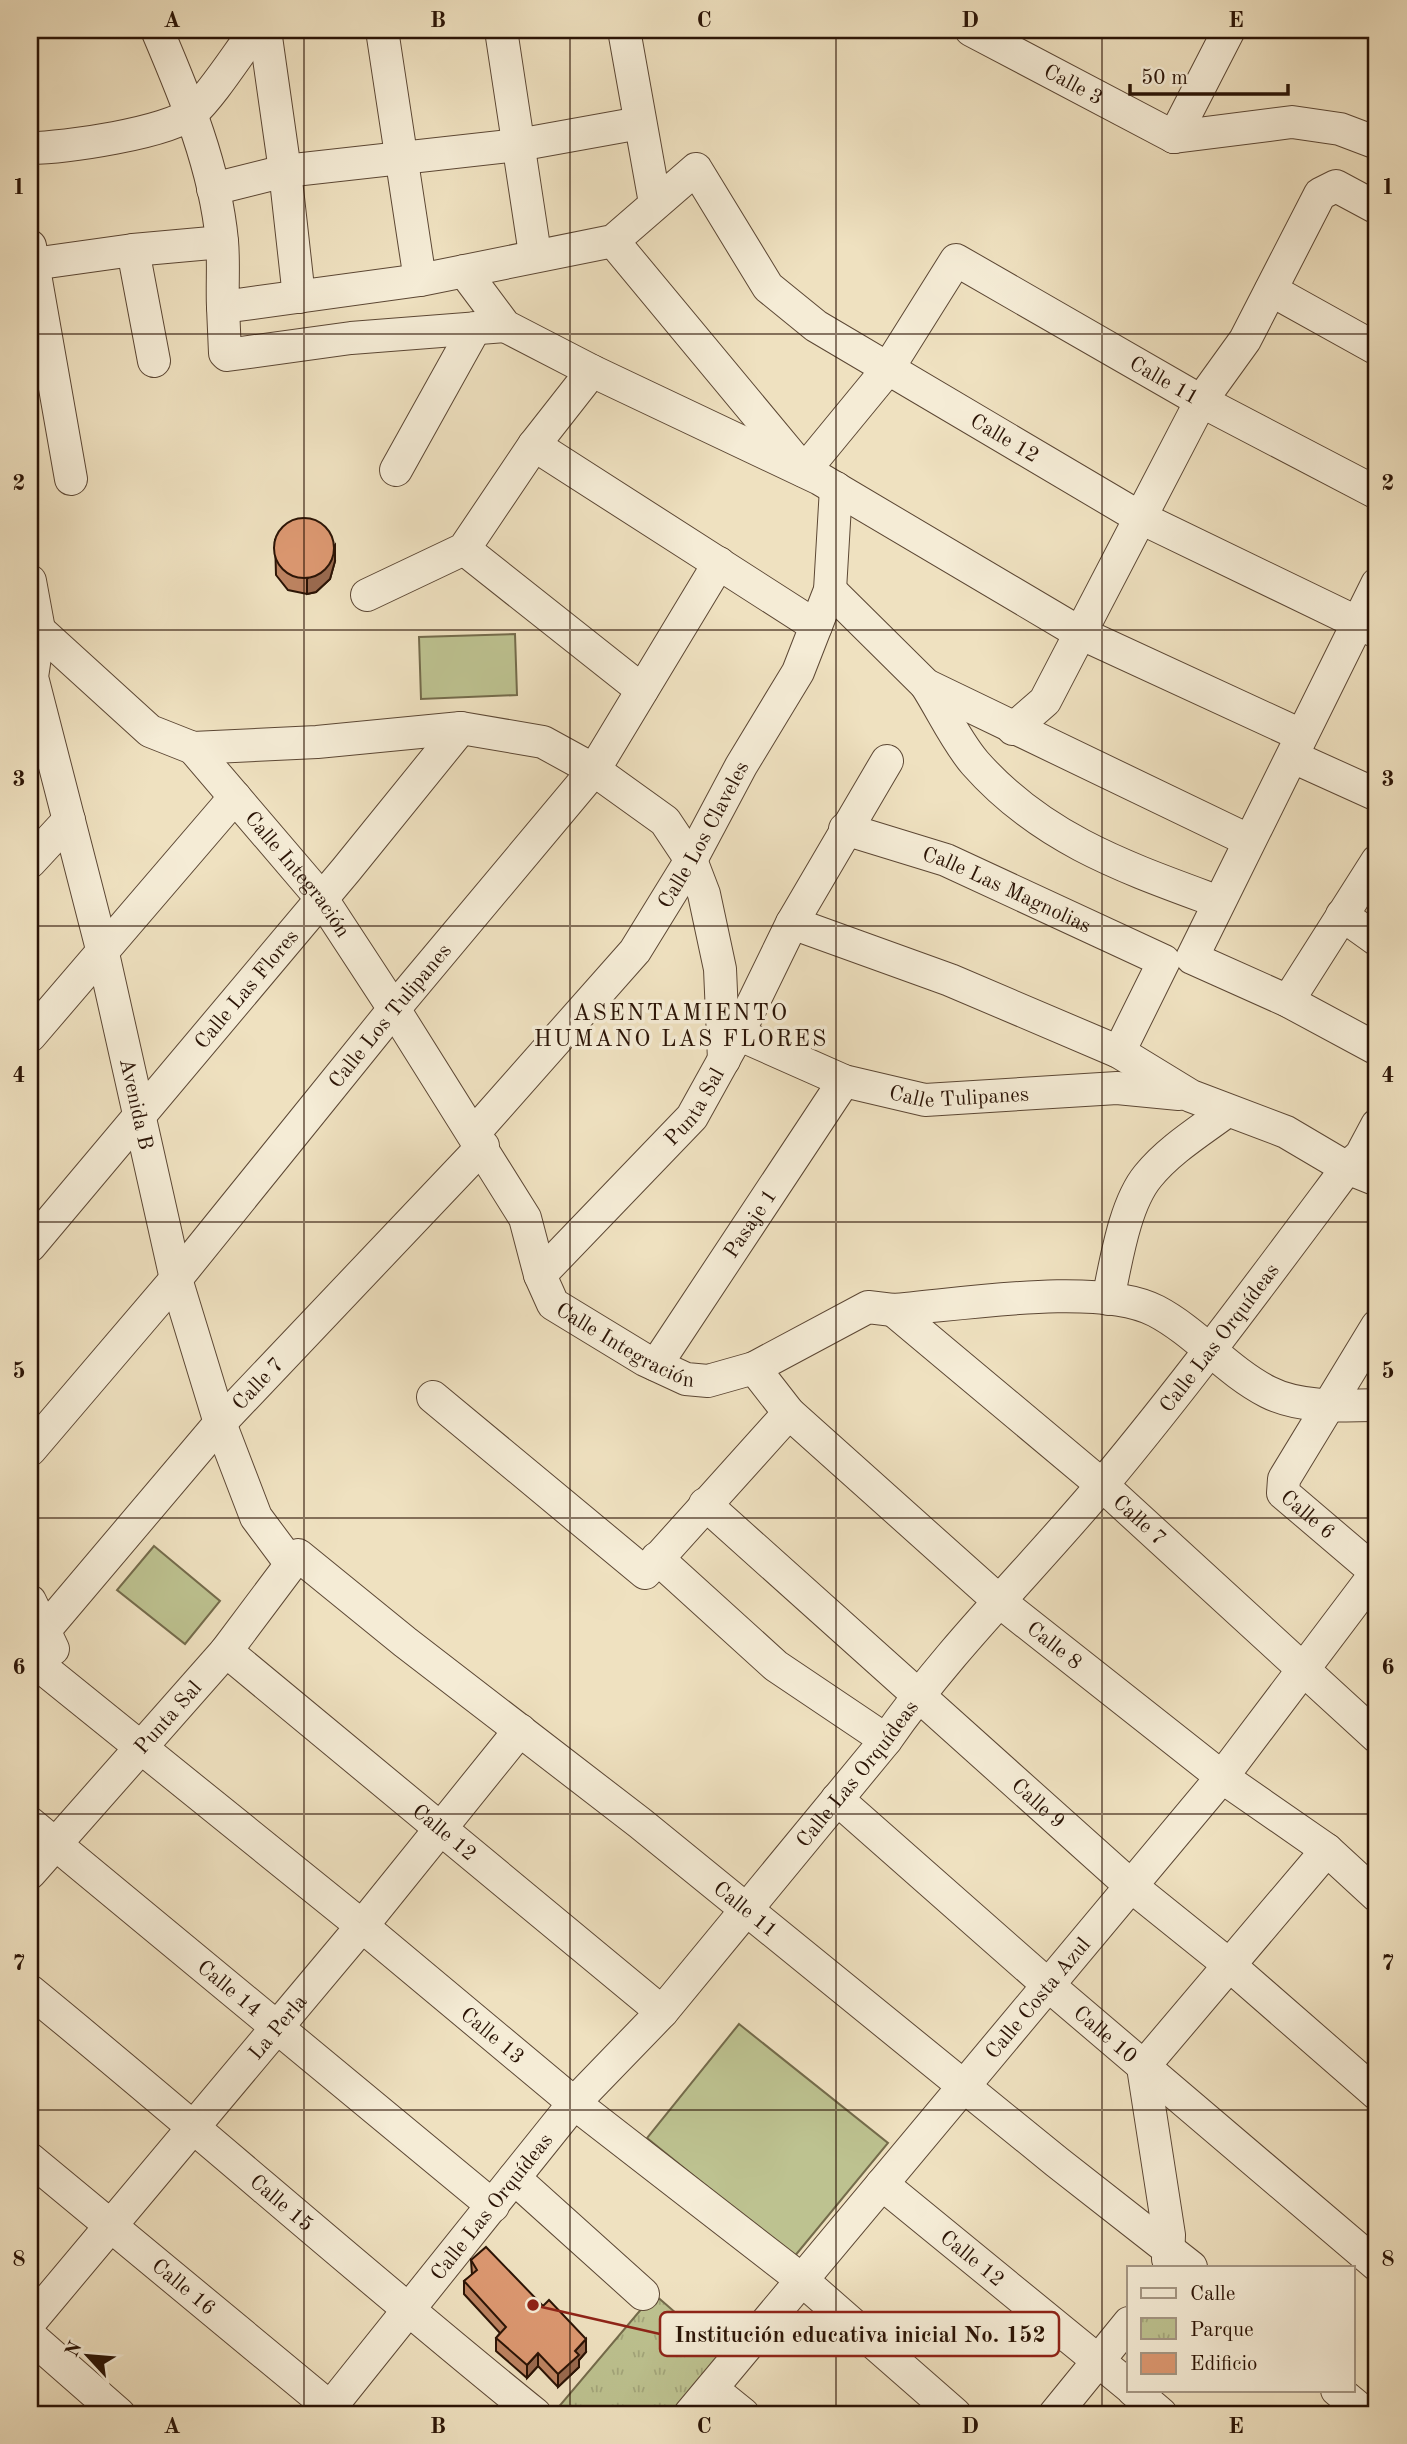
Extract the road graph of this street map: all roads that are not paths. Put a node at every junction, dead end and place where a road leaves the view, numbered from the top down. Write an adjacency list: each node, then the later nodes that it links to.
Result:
1 (157, 30): 9 (street)
2 (256, 30): 9 (street)
3 (265, 30): 16 (street)
4 (382, 30): 15 (street)
5 (500, 30): 13 (street)
6 (624, 30): 10 (street)
7 (971, 30): 11 (street, Calle 3)
8 (1229, 30): 11 (street)
9 (192, 113): 14 (street); 17 (street)
10 (640, 122): 13 (street); 18 (street)
11 (1174, 137): 12 (street)
12 (1377, 143)
13 (517, 145): 15 (street); 23 (street)
14 (30, 148)
15 (402, 160): 16 (street); 26 (street)
16 (285, 171): 17 (street); 28 (street)
17 (213, 188): 21 (street)
18 (655, 203): 20 (street); 33 (street, Calle 12)
19 (1377, 208): 27 (street)
20 (613, 241): 23 (street); 38 (street)
21 (222, 242): 22 (street); 29 (street)
22 (134, 250): 24 (street); 32 (street)
23 (535, 254): 25 (street)
24 (31, 255): 39 (street)
25 (464, 271): 26 (street); 30 (street)
26 (420, 279): 28 (street)
27 (1271, 290): 31 (street); 35 (street)
28 (299, 297): 29 (street)
29 (223, 307): 30 (street)
30 (490, 327): 34 (street); 37 (street)
31 (1377, 349)
32 (154, 361)
33 (887, 370): 35 (street, Calle 11); 38 (street); 42 (street, Calle 12)
34 (592, 371): 36 (street); 38 (street)
35 (1201, 401): 41 (street, Calle 11); 42 (street)
36 (534, 445): 43 (street); 44 (street)
37 (396, 470)
38 (803, 471): 40 (street)
39 (71, 479)
40 (836, 488): 47 (street, Calle Los Claveles); 52 (street)
41 (1377, 493)
42 (1139, 517): 50 (street, Calle 12); 52 (street)
43 (464, 549): 48 (street); 55 (street)
44 (719, 563): 49 (street); 55 (street, Calle Los Tulipanes)
45 (30, 581): 51 (street, Avenida B)
46 (1377, 584): 50 (street)
47 (830, 590): 49 (street, Calle Los Claveles); 54 (street)
48 (367, 595)
49 (816, 626): 67 (street, Calle Los Claveles)
50 (1368, 627): 58 (street)
51 (34, 630): 53 (street, Avenida B); 59 (street, Calle Integración)
52 (1080, 633): 57 (street); 58 (street)
53 (31, 678): 64 (street, Avenida B)
54 (926, 685): 57 (street); 71 (street)
55 (642, 690): 61 (street, Calle Los Tulipanes)
56 (461, 728): 59 (street, Calle Integración); 61 (street, Calle Integración); 70 (street, Calle Las Flores)
57 (1013, 729): 66 (street)
58 (1297, 746): 62 (street); 66 (street)
59 (193, 748): 63 (street, Calle Integración)
60 (887, 761): 65 (street, Punta Sal)
61 (594, 770): 67 (street, Calle Integración); 78 (street, Calle Los Tulipanes)
62 (1377, 795)
63 (235, 797): 70 (street, Calle Integración); 75 (street)
64 (69, 820): 69 (street); 75 (street, Avenida B)
65 (845, 829): 73 (street, Punta Sal); 76 (street, Calle Las Magnolias)
66 (1248, 840): 71 (street)
67 (691, 860): 80 (street, Calle Integración); 88 (street, Calle Los Claveles)
68 (1377, 861): 72 (street)
69 (30, 862)
70 (322, 899): 78 (street, Calle Integración); 86 (street, Calle Las Flores)
71 (1219, 902): 76 (street)
72 (1342, 915): 74 (street); 77 (street)
73 (792, 923): 80 (street, Punta Sal); 82 (street, Calle Tulipanes)
74 (1377, 940)
75 (103, 949): 79 (street); 86 (street, Avenida B)
76 (1178, 959): 77 (street, Calle Las Magnolias); 82 (street)
77 (1288, 1001): 81 (street, Calle Las Magnolias)
78 (394, 1009): 88 (street, Calle Integración); 93 (street, Calle Los Tulipanes)
79 (30, 1037)
80 (731, 1047): 83 (street, Calle Tulipanes); 92 (street, Punta Sal)
81 (1377, 1049)
82 (1119, 1052): 84 (street, Calle Tulipanes)
83 (844, 1081): 84 (street, Calle Tulipanes); 98 (street, Pasaje 1)
84 (1191, 1096): 85 (street, Calle Tulipanes)
85 (1227, 1111): 89 (street, Calle Tulipanes); 94 (street)
86 (138, 1115): 91 (street, Calle Las Flores); 93 (street, Avenida B)
87 (1377, 1125): 89 (street, Calle Las Orquídeas)
88 (478, 1140): 92 (street, Calle Integración); 104 (street, Calle 7)
89 (1347, 1168): 90 (street, Calle Tulipanes); 97 (street, Calle Las Orquídeas)
90 (1377, 1180)
91 (30, 1246)
92 (540, 1275): 98 (street, Calle Integración)
93 (176, 1279): 104 (street, Avenida B); 105 (street, Calle Los Tulipanes)
94 (1108, 1299): 95 (street, Calle Integración); 97 (street, Calle Integración)
95 (893, 1310): 99 (street, Calle Integración); 106 (street, Calle 7)
96 (1377, 1326): 101 (street)
97 (1210, 1349): 101 (street, Calle Integración); 106 (street, Calle Las Orquídeas)
98 (656, 1365): 99 (street, Calle Integración)
99 (754, 1368): 103 (street, Calle 8)
100 (433, 1397): 109 (street)
101 (1328, 1403): 102 (street, Calle Integración); 110 (street, Calle 6)
102 (1373, 1407)
103 (789, 1413): 107 (street); 112 (street, Calle 8)
104 (220, 1423): 108 (street, Avenida B); 113 (street, Calle 7)
105 (30, 1450)
106 (1102, 1485): 112 (street, Calle Las Orquídeas); 115 (street, Calle 7)
107 (705, 1504): 109 (street); 116 (street, Calle 9)
108 (295, 1560): 114 (street, Punta Sal); 117 (street, Calle 11)
109 (651, 1566): 119 (street)
110 (1377, 1573): 115 (street, Calle Costa Azul)
111 (30, 1601): 113 (street)
112 (999, 1601): 116 (street, Calle Las Orquídeas); 121 (street, Calle 8)
113 (37, 1645): 120 (street, Calle 13)
114 (226, 1651): 120 (street, Punta Sal); 124 (street, Calle 12)
115 (1305, 1671): 118 (street, Calle 7); 121 (street, Calle Costa Azul)
116 (918, 1693): 119 (street, Calle Las Orquídeas); 128 (street, Calle 9)
117 (520, 1730): 124 (street, La Perla); 130 (street, Calle 11)
118 (1377, 1737)
119 (886, 1740): 122 (street, Calle Las Orquídeas)
120 (140, 1748): 125 (street, Punta Sal); 131 (street, Calle 13)
121 (1222, 1777): 126 (street, Calle 8); 128 (street, Calle Costa Azul)
122 (837, 1799): 130 (street, Calle Las Orquídeas); 133 (street, Calle 10)
123 (30, 1823): 125 (street, Calle 14)
124 (439, 1830): 131 (street, La Perla); 135 (street, Calle 12)
125 (55, 1844): 127 (street, Punta Sal); 136 (street, Calle 14)
126 (1327, 1850): 129 (street, Calle 8); 132 (street)
127 (30, 1872)
128 (1131, 1886): 132 (street, Calle 9); 133 (street, Calle Costa Azul)
129 (1377, 1896)
130 (746, 1909): 135 (street, Calle Las Orquídeas); 138 (street, Calle 11)
131 (362, 1926): 136 (street, La Perla); 140 (street, Calle 13)
132 (1228, 1964): 137 (street); 139 (street, Calle 9)
133 (1048, 1985): 137 (street, Calle 10); 138 (street, Calle Costa Azul)
134 (30, 1991): 141 (street, Calle 15)
135 (662, 2012): 140 (street, Calle Las Orquídeas)
136 (276, 2027): 141 (street, La Perla); 145 (street, Calle 14)
137 (1143, 2067): 147 (street); 148 (street, Calle 10)
138 (964, 2085): 144 (street, Calle Costa Azul); 147 (street, Calle 11)
139 (1377, 2094)
140 (574, 2103): 143 (street, Calle Las Orquídeas); 149 (street, Calle 13)
141 (195, 2126): 146 (street, La Perla); 151 (street, Calle 15)
142 (30, 2159): 146 (street, Calle 16)
143 (514, 2178): 145 (street, Calle Las Orquídeas); 150 (street)
144 (882, 2184): 149 (street, Calle Costa Azul); 155 (street, Calle 12)
145 (493, 2206): 151 (street, Calle Las Orquídeas)
146 (108, 2226): 152 (street, La Perla); 160 (street, Calle 16)
147 (1175, 2261)
148 (1377, 2265)
149 (802, 2280): 157 (street, Calle Costa Azul); 165 (street, Calle 13)
150 (643, 2294)
151 (406, 2311): 160 (street, Calle Las Orquídeas); 162 (street, Calle 15)
152 (30, 2322)
153 (1127, 2326): 155 (street)
154 (30, 2336): 161 (street)
155 (1100, 2361): 156 (street, Calle 12); 166 (street)
156 (1127, 2384)
157 (712, 2389): 163 (street, Calle Costa Azul); 164 (street)
158 (1135, 2392): 167 (street)
159 (1339, 2392): 168 (street)
160 (331, 2412)
161 (118, 2414)
162 (535, 2414)
163 (690, 2414)
164 (743, 2414)
165 (955, 2414)
166 (1055, 2414)
167 (1161, 2414)
168 (1366, 2414)

